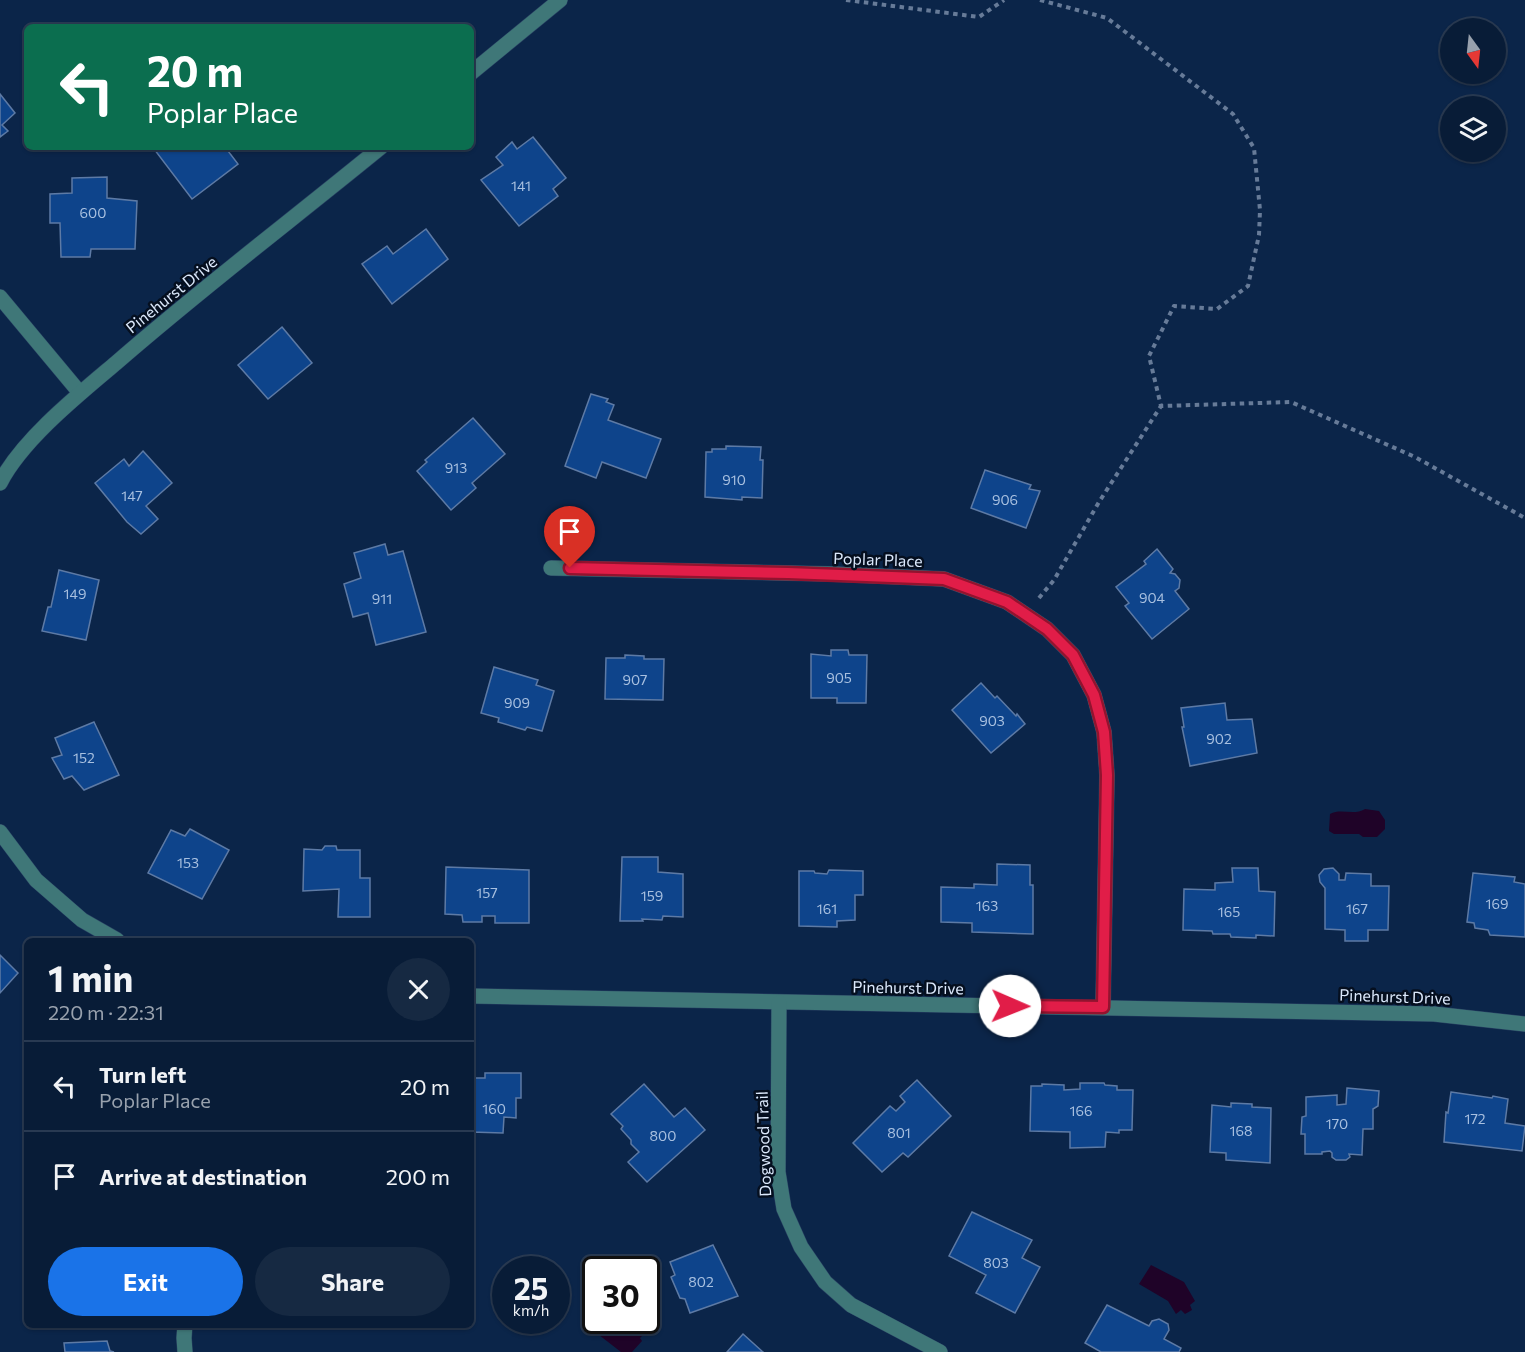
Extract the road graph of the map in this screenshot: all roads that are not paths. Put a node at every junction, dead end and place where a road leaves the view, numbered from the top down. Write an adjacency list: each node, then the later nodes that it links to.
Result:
1 (560, 0): 2 (street)
2 (474, 71)
3 (377, 150): 5 (street, Pinehurst Drive)
4 (0, 297): 5 (street)
5 (80, 393): 6 (street, Pinehurst Drive)
6 (0, 483)
7 (551, 568): 12 (street, Poplar Place)
8 (0, 832): 9 (street)
9 (114, 938)
10 (474, 996): 11 (street, Pinehurst Drive)
11 (779, 1003): 12 (street, Pinehurst Drive); 16 (street, Dogwood Trail)
12 (1103, 1007): 13 (street, Pinehurst Drive)
13 (1525, 1024)
14 (185, 1328): 15 (street)
15 (185, 1352)
16 (940, 1352)

